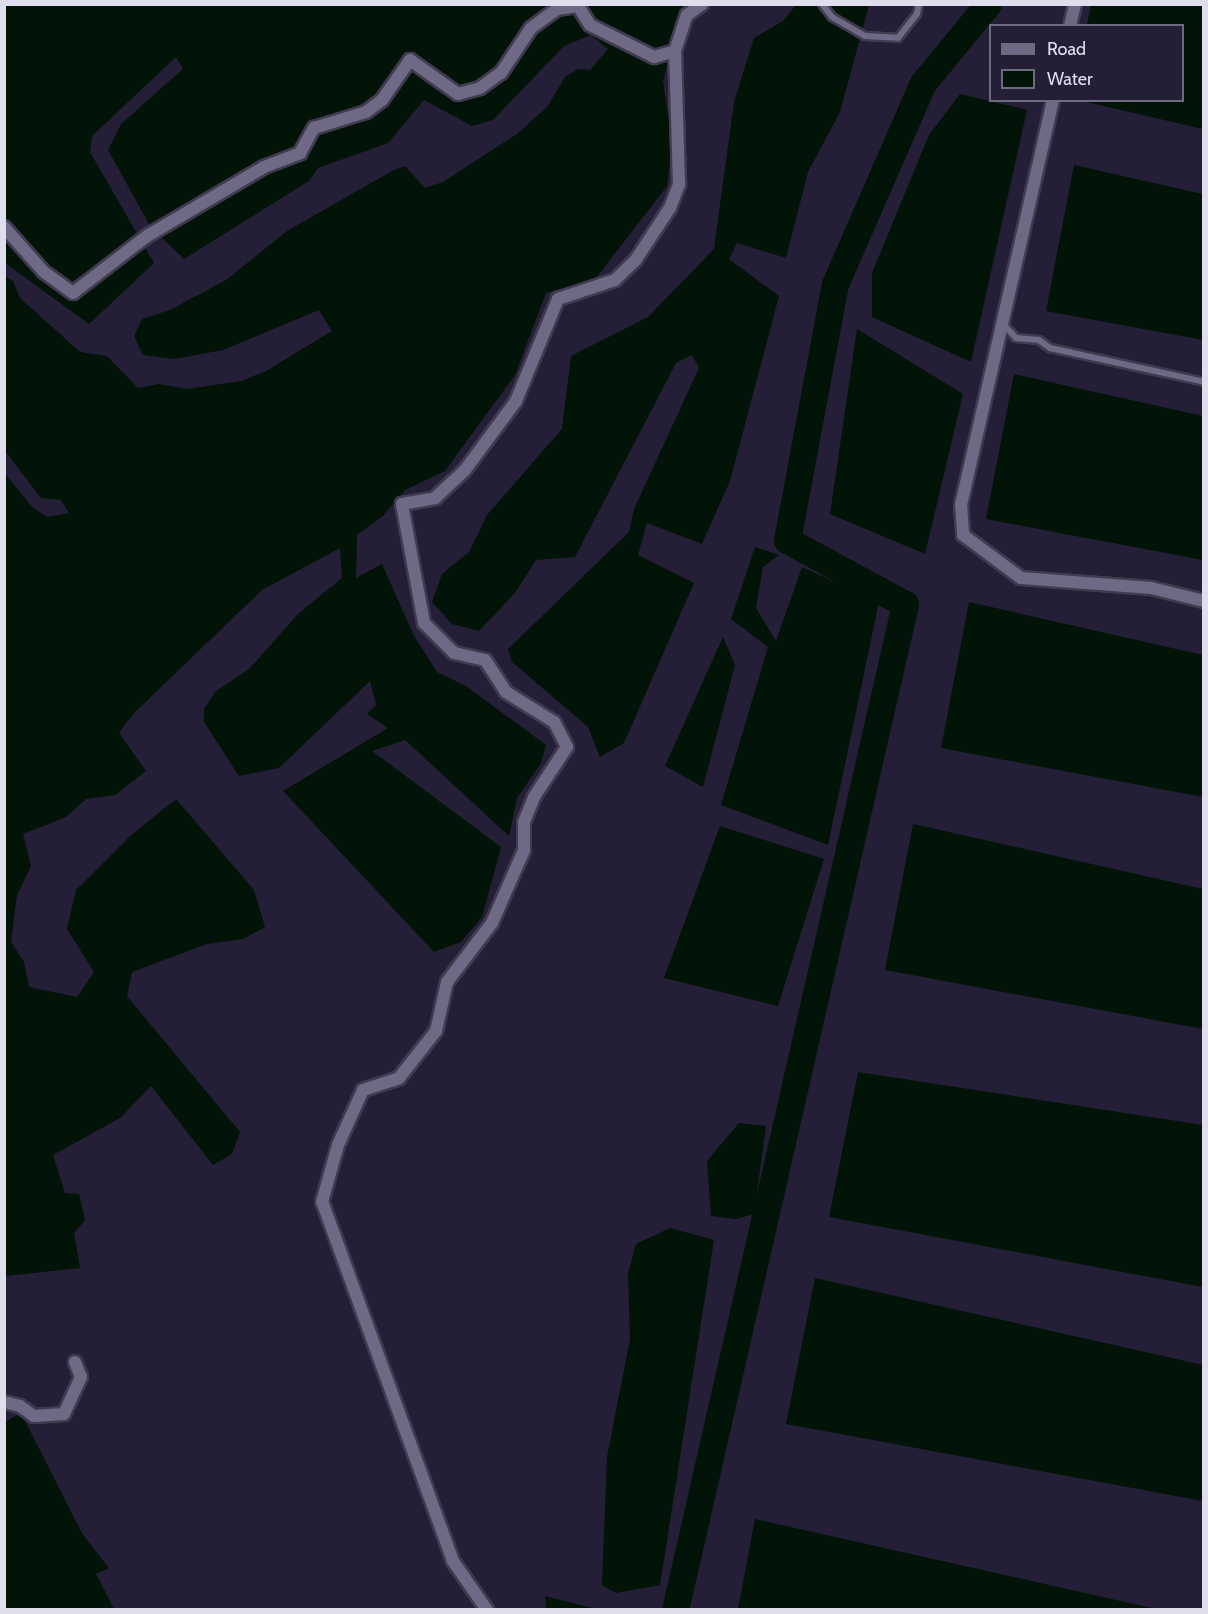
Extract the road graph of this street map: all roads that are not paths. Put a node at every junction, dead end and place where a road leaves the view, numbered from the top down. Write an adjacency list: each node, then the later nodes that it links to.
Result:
1 (702, 4): 6 (street)
2 (822, 4): 3 (lane)
3 (919, 4)
4 (1075, 4): 5 (street)
5 (1070, 24)
6 (675, 51): 8 (street); 14 (street)
7 (1053, 102): 9 (street)
8 (4, 227)
9 (1002, 324): 10 (lane); 11 (street)
10 (1203, 382)
11 (1203, 601)
12 (75, 1362): 13 (street)
13 (4, 1402)
14 (487, 1610)

